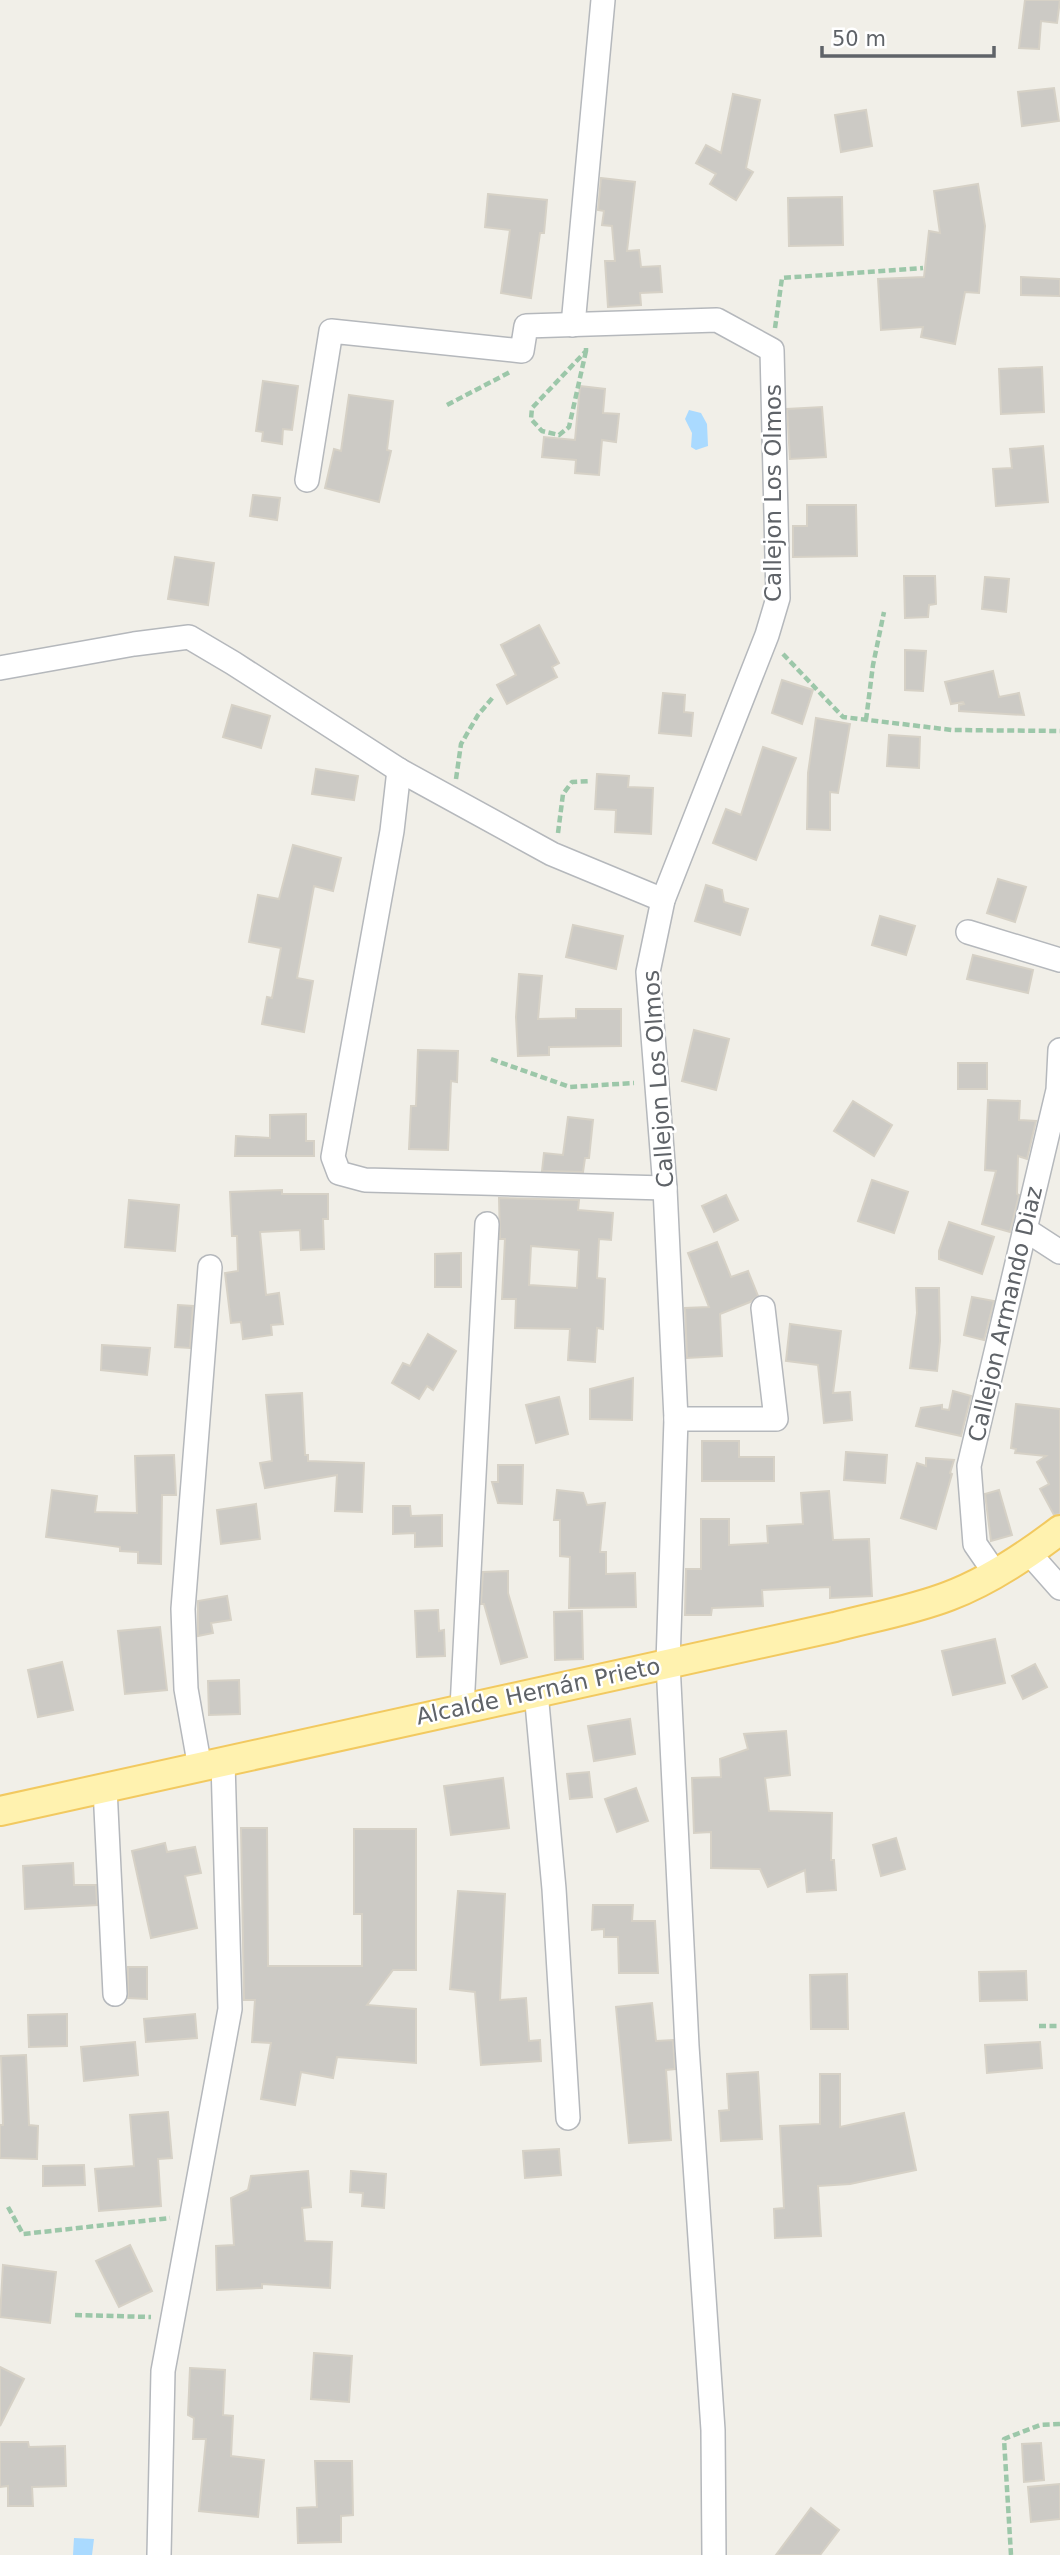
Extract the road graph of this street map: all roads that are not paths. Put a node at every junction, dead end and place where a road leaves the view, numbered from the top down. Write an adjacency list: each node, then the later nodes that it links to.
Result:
1 (603, 0): 2 (street)
2 (581, 324): 3 (street); 6 (street, Callejon Los Olmos)
3 (307, 480)
4 (0, 667): 5 (street)
5 (399, 770): 6 (street); 10 (street)
6 (663, 900): 10 (street, Callejon Los Olmos)
7 (968, 932): 8 (street)
8 (1060, 960)
9 (1060, 1050): 12 (street, Callejon Armando Diaz)
10 (665, 1188): 16 (street, Callejon Los Olmos)
11 (487, 1224): 23 (street)
12 (1026, 1230): 13 (street); 19 (street, Callejon Armando Diaz)
13 (1060, 1252)
14 (210, 1267): 24 (street)
15 (763, 1308): 16 (street)
16 (676, 1419): 21 (street, Callejon Los Olmos)
17 (1060, 1530): 18 (main road, Alcalde Hernán Prieto)
18 (1029, 1553): 19 (main road, Alcalde Hernán Prieto); 20 (street)
19 (995, 1573): 21 (main road, Alcalde Hernán Prieto)
20 (1060, 1588)
21 (668, 1663): 22 (main road, Alcalde Hernán Prieto); 30 (street, Callejon Los Olmos)
22 (537, 1692): 23 (main road, Alcalde Hernán Prieto); 28 (street)
23 (462, 1708): 24 (main road, Alcalde Hernán Prieto)
24 (211, 1765): 25 (main road, Alcalde Hernán Prieto); 29 (street)
25 (105, 1788): 26 (main road, Alcalde Hernán Prieto); 27 (street)
26 (0, 1811)
27 (115, 1994)
28 (568, 2118)
29 (159, 2555)
30 (714, 2555)

